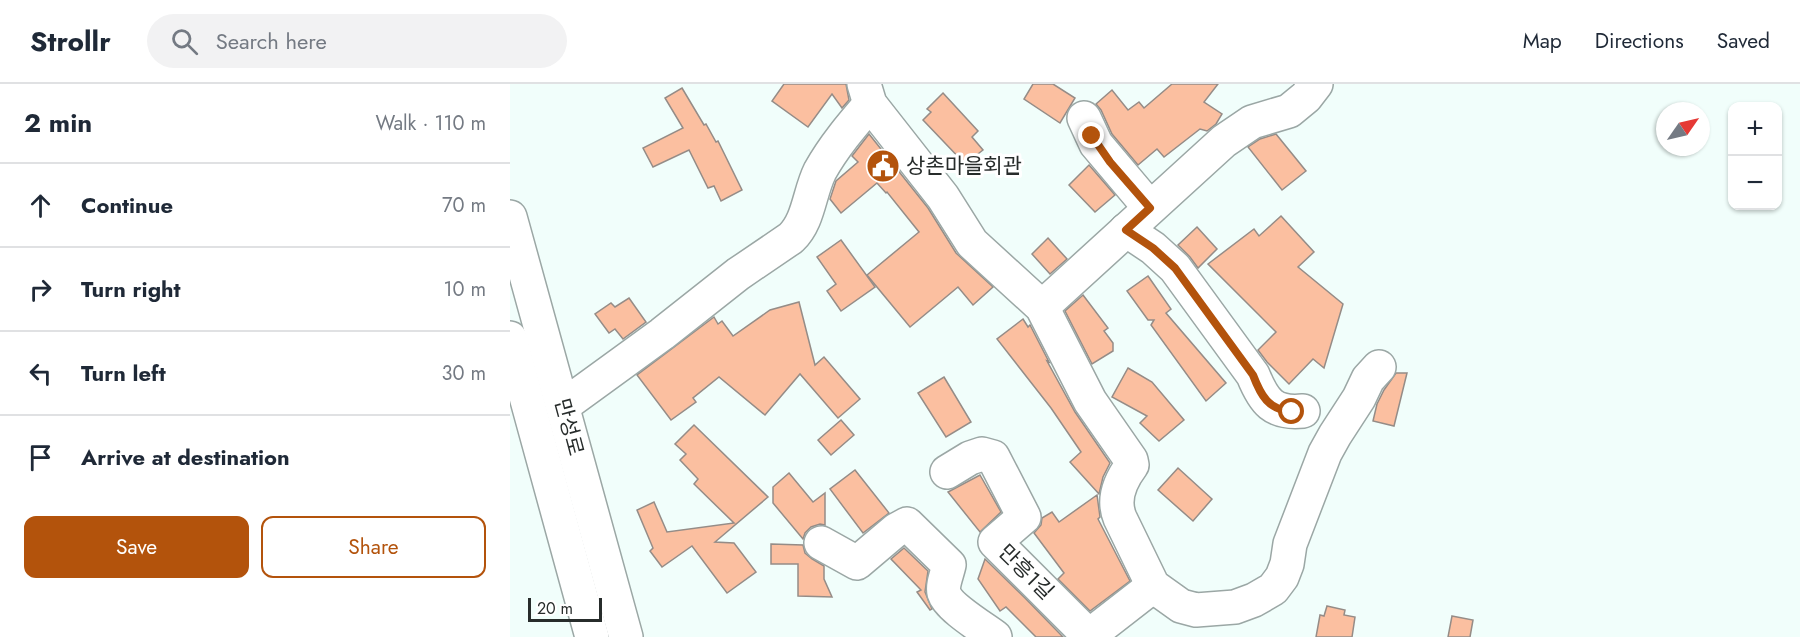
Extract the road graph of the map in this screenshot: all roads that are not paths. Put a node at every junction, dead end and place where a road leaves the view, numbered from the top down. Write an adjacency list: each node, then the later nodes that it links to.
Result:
1 (1316, 84): 4 (street)
2 (867, 94): 7 (street); 10 (street)
3 (1084, 118): 4 (street)
4 (1150, 208): 6 (street)
5 (510, 217): 10 (street, 만성로)
6 (1126, 230): 7 (street); 11 (street)
7 (1042, 307): 14 (street)
8 (510, 338): 15 (street, 만성로)
9 (1379, 367): 14 (street)
10 (563, 406): 16 (street, 만성로)
11 (1303, 411)
12 (947, 472): 18 (street, 만흥1길)
13 (821, 543): 17 (street)
14 (1153, 586): 18 (street)
15 (592, 637)
16 (626, 637)
17 (995, 637)
18 (1090, 637)

